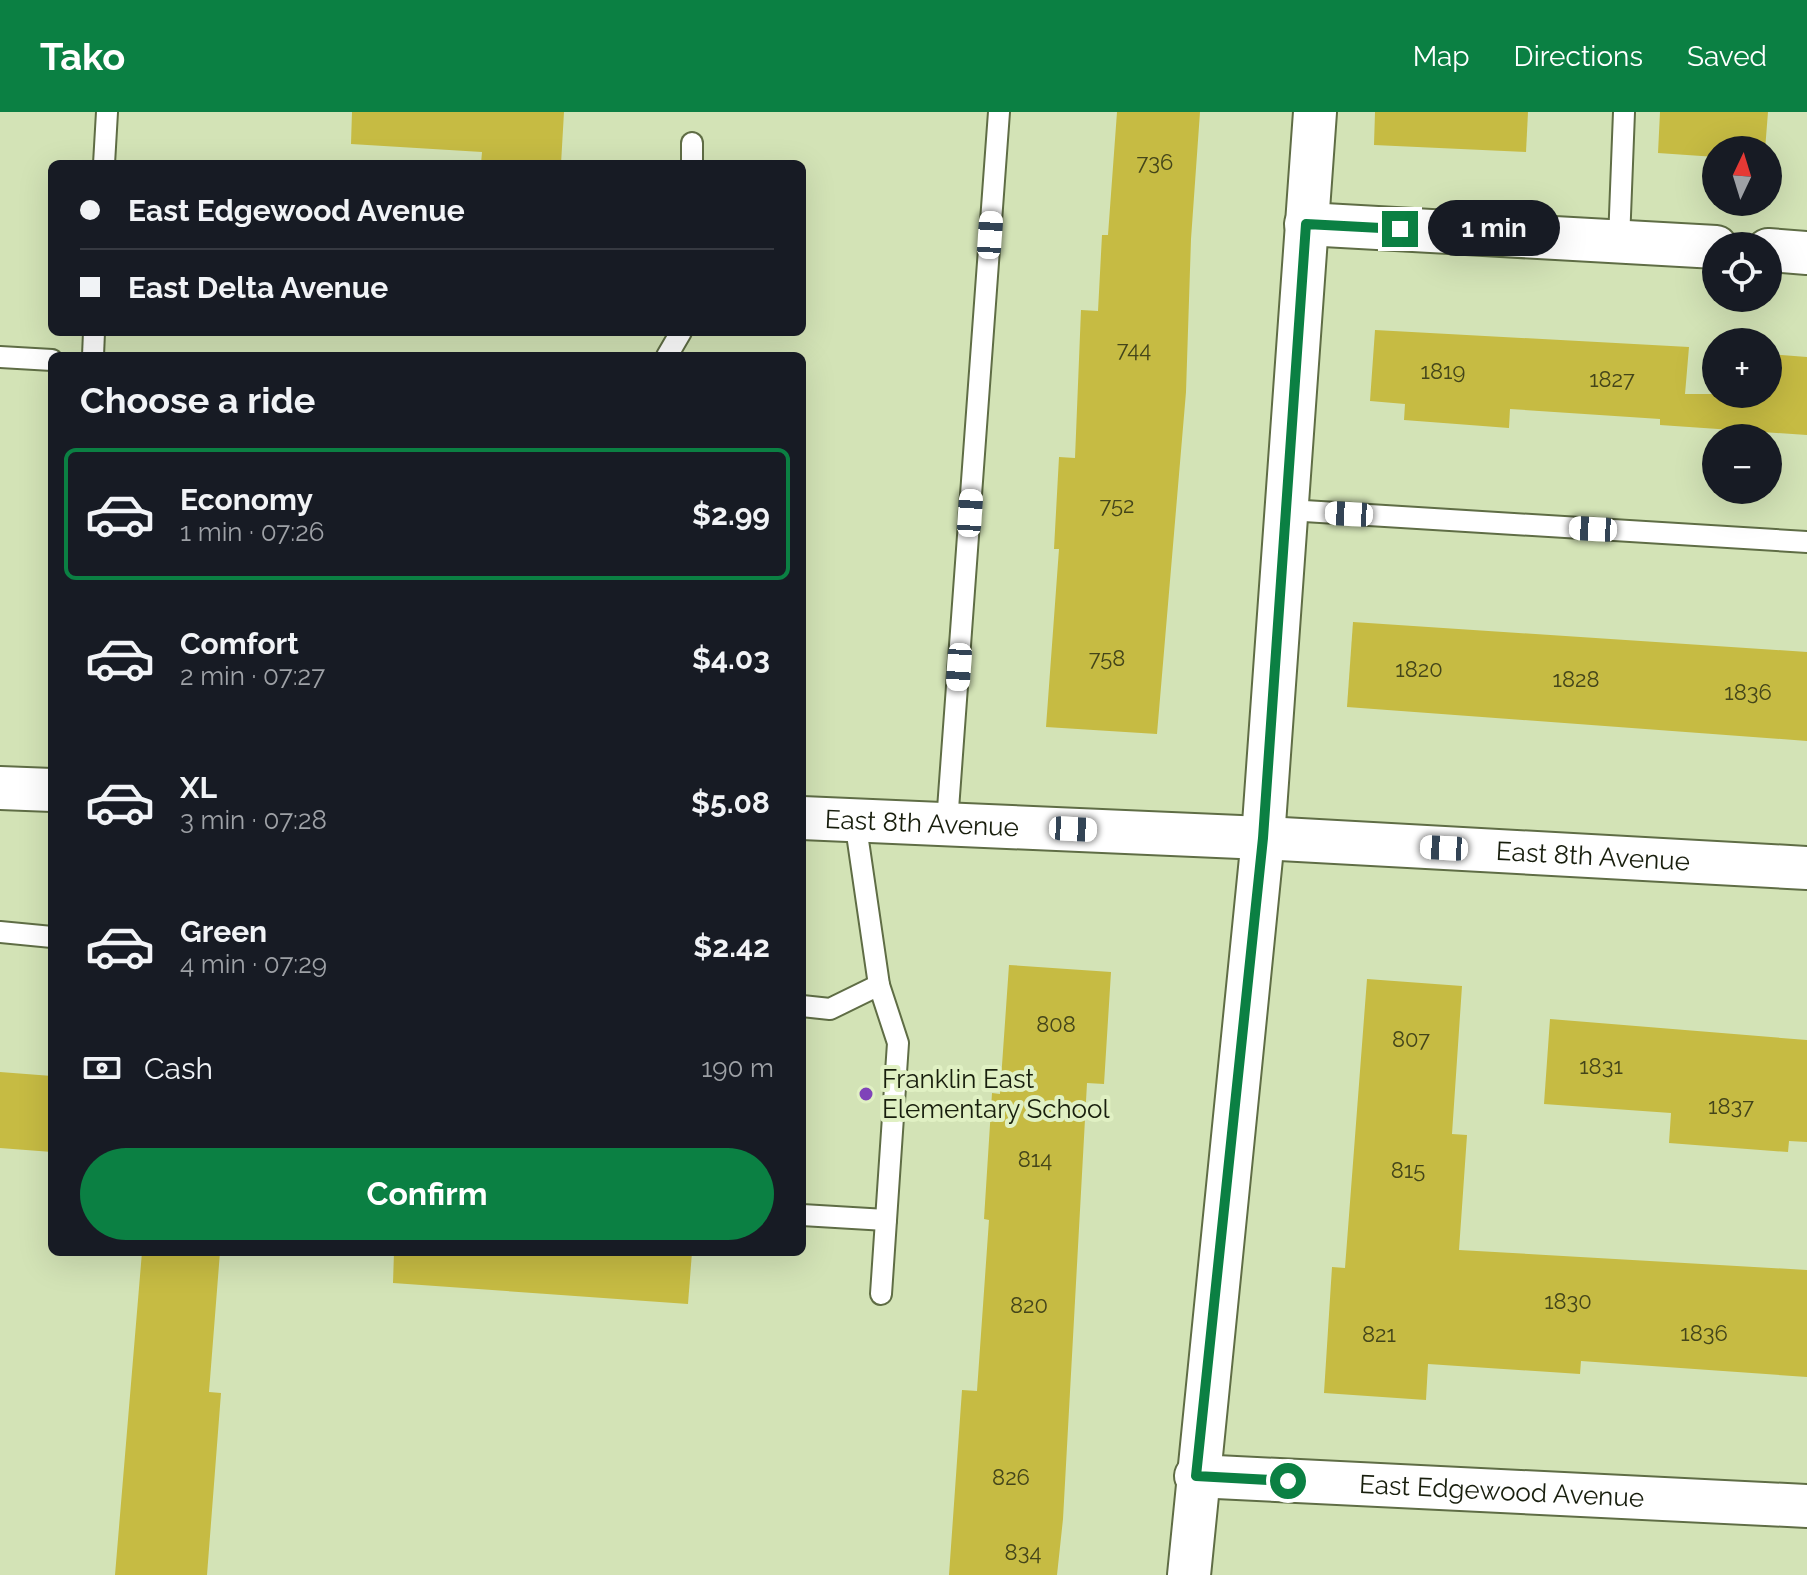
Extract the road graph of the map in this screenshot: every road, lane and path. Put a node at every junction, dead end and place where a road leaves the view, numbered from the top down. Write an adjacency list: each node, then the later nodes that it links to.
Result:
1 (107, 112): 5 (lane)
2 (999, 112): 19 (lane)
3 (1315, 112): 6 (street)
4 (1624, 112): 7 (lane)
5 (104, 160)
6 (1306, 224): 7 (street); 13 (street)
7 (1619, 241): 8 (street)
8 (1702, 246)
9 (1782, 251): 10 (street)
10 (1807, 253)
11 (0, 357): 12 (lane)
12 (48, 360)
13 (1288, 510): 14 (lane); 20 (street)
14 (1807, 542)
15 (0, 788): 16 (street)
16 (48, 790)
17 (806, 818): 18 (street, East 8th Avenue)
18 (855, 820): 19 (street, East 8th Avenue); 24 (lane)
19 (947, 823): 20 (street, East 8th Avenue)
20 (1263, 838): 21 (street, East 8th Avenue); 29 (street)
21 (1807, 868)
22 (0, 932): 23 (lane)
23 (48, 937)
24 (879, 985): 25 (lane); 27 (lane)
25 (806, 1006)
26 (806, 1215): 27 (lane)
27 (886, 1220): 28 (lane)
28 (881, 1294)
29 (1196, 1476): 30 (street, East Edgewood Avenue); 31 (street)
30 (1807, 1506)
31 (1189, 1575)

